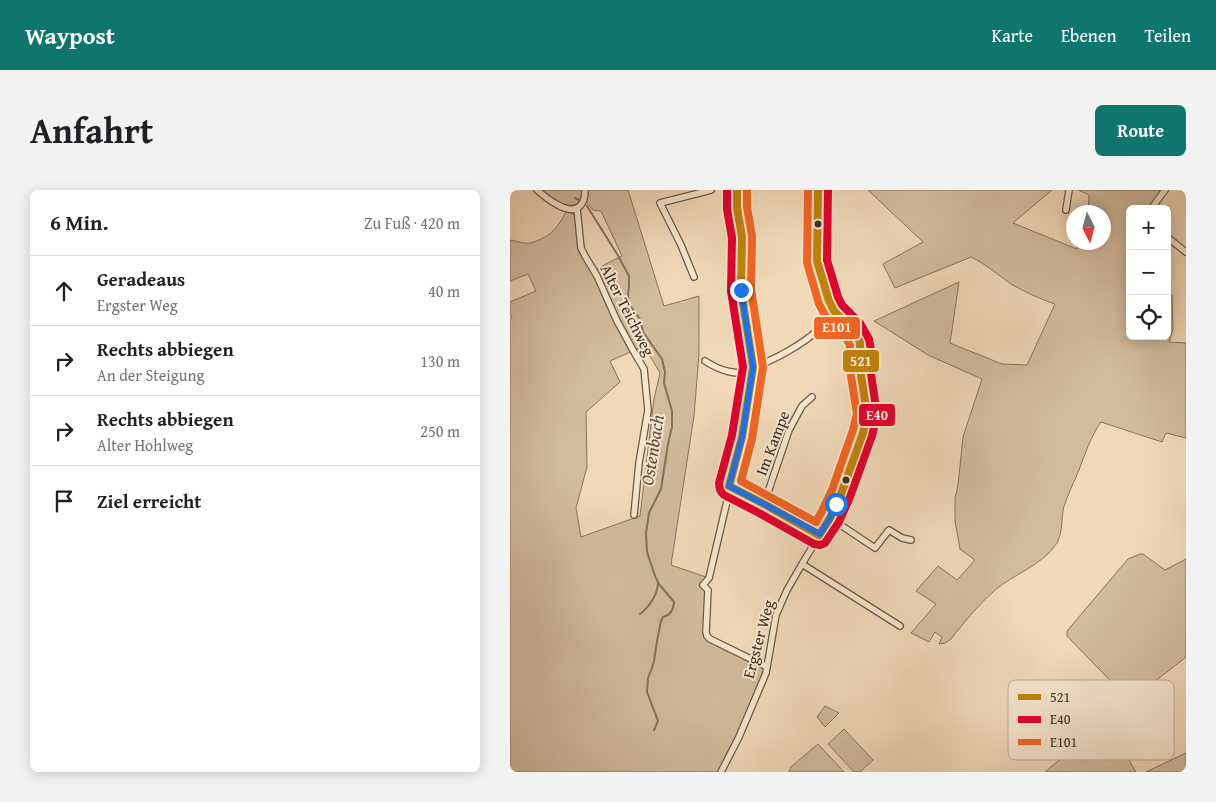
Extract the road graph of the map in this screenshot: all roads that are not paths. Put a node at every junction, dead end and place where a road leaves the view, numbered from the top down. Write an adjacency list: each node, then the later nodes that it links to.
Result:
1 (537, 190): 10 (street)
2 (585, 190): 10 (street)
3 (711, 190): 13 (street)
4 (737, 190): 16 (street)
5 (818, 190): 14 (street, Ergster Weg)
6 (1069, 190): 8 (street)
7 (1165, 190): 9 (street)
8 (1067, 205)
9 (1155, 205)
10 (577, 208): 21 (street, Alter Teichweg)
11 (1171, 240): 12 (street)
12 (1186, 252)
13 (694, 277)
14 (834, 311): 16 (street); 22 (street, Ergster Weg)
15 (705, 361): 17 (street)
16 (753, 367): 17 (street)
17 (752, 374): 19 (street)
18 (812, 397): 20 (street, Im Kampe)
19 (729, 486): 20 (street); 27 (street)
20 (764, 504): 23 (street)
21 (634, 515)
22 (830, 518): 23 (street, Ergster Weg); 24 (street)
23 (820, 534): 25 (street, Ergster Weg)
24 (911, 540)
25 (802, 564): 26 (street); 27 (street, Ergster Weg)
26 (900, 626)
27 (767, 667): 28 (street, Ergster Weg)
28 (721, 772)

